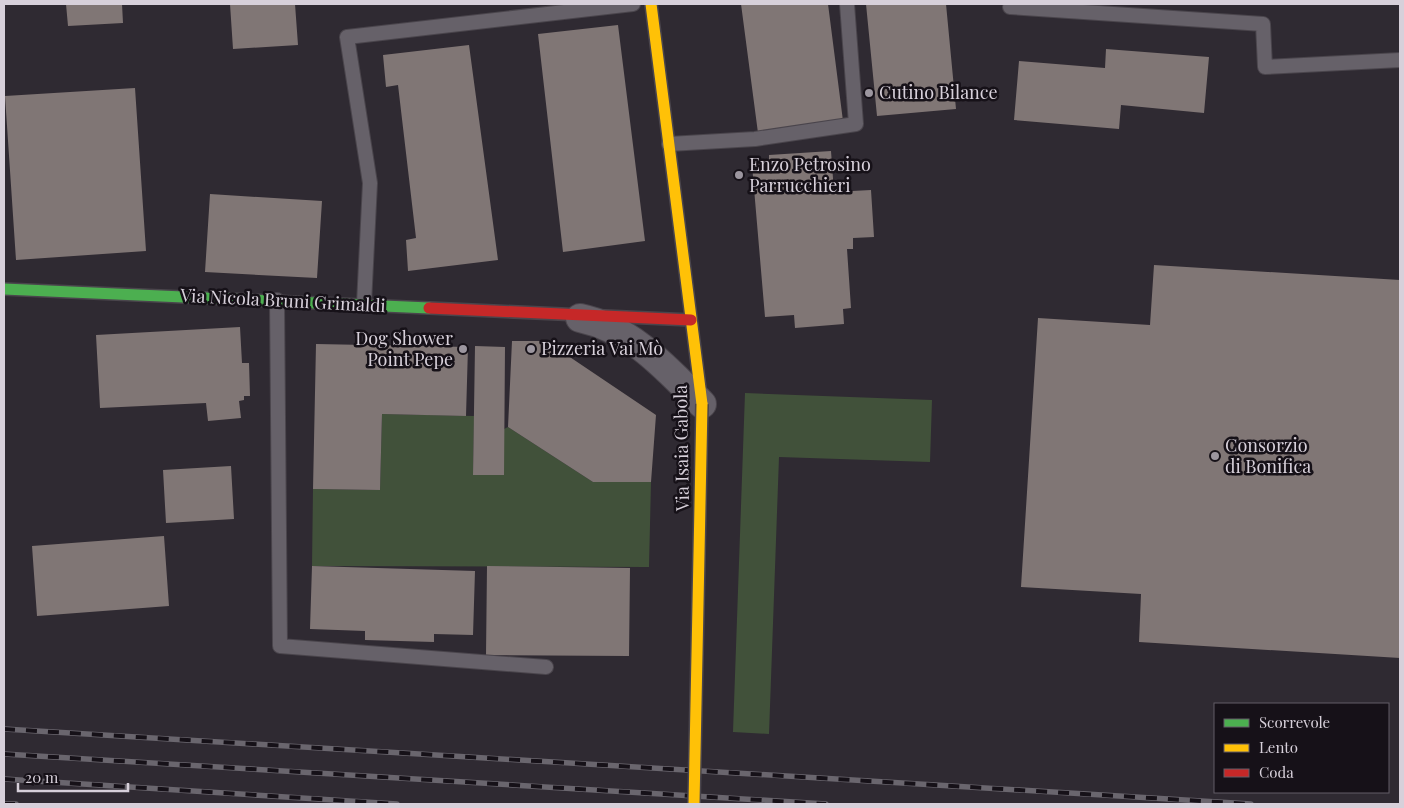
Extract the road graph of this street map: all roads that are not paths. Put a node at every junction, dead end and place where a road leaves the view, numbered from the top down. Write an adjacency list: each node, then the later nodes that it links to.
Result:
1 (633, 4): 9 (lane)
2 (651, 4): 6 (street, Via Isaia Gabola)
3 (847, 4): 6 (lane)
4 (1010, 8): 5 (lane)
5 (1400, 60)
6 (669, 144): 11 (street, Via Isaia Gabola)
7 (4, 289): 8 (street, Via Nicola Bruni Grimaldi)
8 (277, 300): 9 (street, Via Nicola Bruni Grimaldi); 13 (lane)
9 (364, 304): 10 (street, Via Nicola Bruni Grimaldi)
10 (562, 314): 11 (street, Via Nicola Bruni Grimaldi); 12 (street, Via Nicola Bruni Grimaldi)
11 (691, 320): 12 (street, Via Isaia Gabola)
12 (702, 404): 14 (street, Via Isaia Gabola, bridge)
13 (546, 666)
14 (694, 804)

